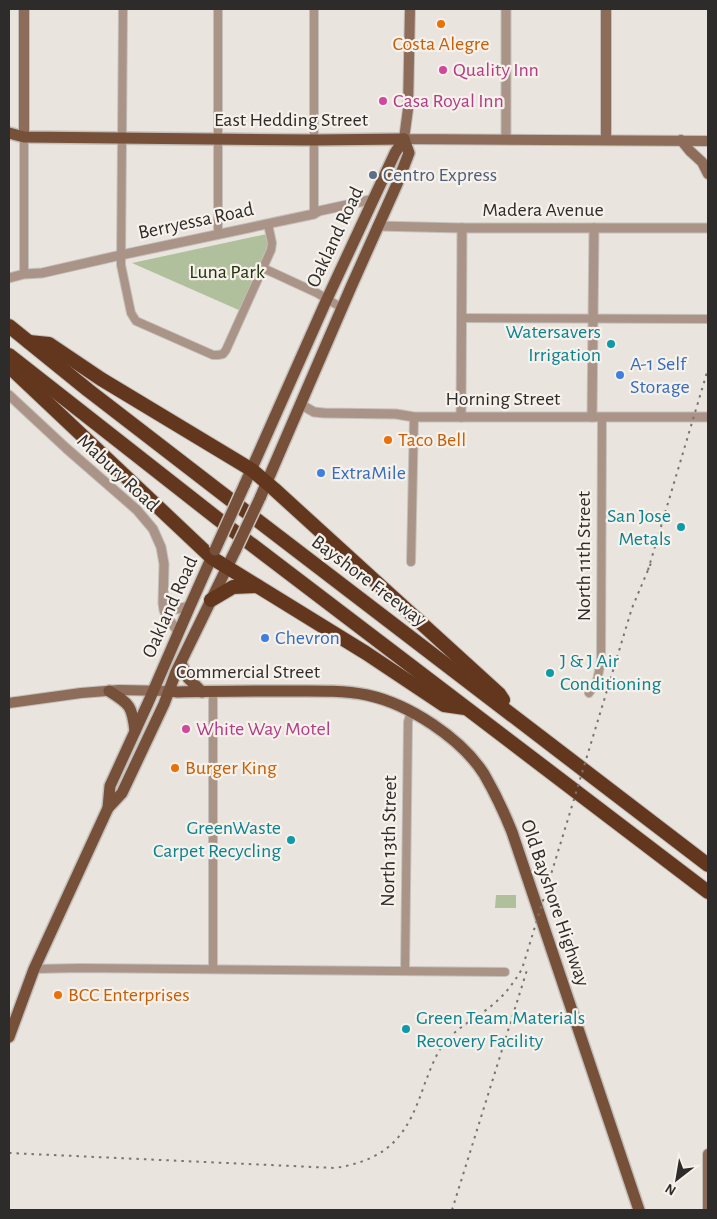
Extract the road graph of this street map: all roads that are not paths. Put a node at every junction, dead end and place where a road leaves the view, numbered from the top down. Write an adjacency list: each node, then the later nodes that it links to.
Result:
1 (24, 9): 9 (main road)
2 (123, 9): 10 (street)
3 (218, 9): 11 (street)
4 (314, 9): 14 (street)
5 (410, 9): 12 (main road)
6 (506, 9): 13 (street)
7 (606, 9): 15 (main road)
8 (9, 133): 9 (main road, East Hedding Street)
9 (24, 137): 10 (main road, East Hedding Street); 18 (main road, East Hedding Street); 30 (street)
10 (123, 138): 11 (main road, East Hedding Street); 28 (street)
11 (218, 139): 14 (main road, East Hedding Street); 27 (street)
12 (404, 139): 13 (main road, East Hedding Street); 14 (main road, East Hedding Street); 20 (main road, Oakland Road); 23 (main road, Oakland Road)
13 (506, 139): 15 (main road, East Hedding Street)
14 (314, 140): 21 (street)
15 (606, 140): 16 (main road, East Hedding Street)
16 (681, 140): 17 (main road, East Hedding Street); 19 (main road)
17 (708, 141)
18 (9, 142)
19 (708, 174)
20 (374, 199): 21 (street, Berryessa Road); 32 (main road, Oakland Road)
21 (314, 214): 22 (street, Berryessa Road)
22 (268, 224): 27 (street, Berryessa Road); 29 (street)
23 (377, 226): 24 (street, Madera Avenue); 33 (main road, Oakland Road)
24 (462, 228): 25 (street, Madera Avenue); 34 (street)
25 (594, 228): 26 (street, Madera Avenue); 35 (street)
26 (708, 228)
27 (218, 234): 28 (street, Berryessa Road)
28 (121, 255): 29 (street); 30 (street, Berryessa Road)
29 (263, 268): 32 (street)
30 (24, 274): 31 (street, Berryessa Road)
31 (9, 278)
32 (327, 299): 33 (street); 47 (main road, Oakland Road)
33 (342, 308): 41 (main road, Oakland Road)
34 (462, 318): 35 (street); 43 (street)
35 (593, 319): 36 (street); 44 (street)
36 (708, 319)
37 (9, 326): 38 (highway, Bayshore Freeway)
38 (29, 342): 47 (highway); 67 (highway, Bayshore Freeway)
39 (9, 356): 49 (highway); 65 (highway, Bayshore Freeway)
40 (9, 395): 53 (street, Mabury Road)
41 (300, 404): 42 (street, Horning Street); 48 (main road, Oakland Road)
42 (414, 417): 43 (street, Horning Street); 50 (street)
43 (461, 417): 44 (street, Horning Street)
44 (592, 417): 45 (street, Horning Street)
45 (602, 417): 46 (street, Horning Street); 62 (street, North 11th Street)
46 (708, 417)
47 (252, 470): 48 (highway); 49 (main road, Oakland Road, bridge)
48 (266, 482): 51 (main road, Oakland Road, bridge); 67 (highway)
49 (213, 554): 51 (highway); 55 (main road, Oakland Road)
50 (411, 562)
51 (229, 564): 52 (highway); 54 (main road, Oakland Road)
52 (257, 586): 54 (highway); 65 (highway)
53 (164, 597): 55 (street); 56 (street, Mabury Road)
54 (211, 600): 57 (main road, Oakland Road)
55 (190, 606): 56 (main road, Oakland Road)
56 (178, 633): 58 (main road, Oakland Road)
57 (181, 663): 59 (main road, Oakland Road); 61 (main road)
58 (153, 691): 59 (main road, Commercial Street); 60 (main road, Commercial Street); 68 (main road, Oakland Road)
59 (169, 691): 61 (main road, Commercial Street); 69 (main road, Oakland Road)
60 (109, 692): 64 (main road, Commercial Street); 68 (main road)
61 (208, 692): 63 (main road, Commercial Street); 73 (street)
62 (589, 693)
63 (368, 695): 66 (main road, Old Bayshore Highway)
64 (9, 703)
65 (468, 709): 71 (highway, Bayshore Freeway)
66 (411, 712): 74 (street, North 13th Street); 78 (main road, Old Bayshore Highway)
67 (516, 719): 70 (highway, Bayshore Freeway)
68 (135, 732): 69 (main road, Oakland Road)
69 (108, 808): 72 (main road, Oakland Road)
70 (708, 865)
71 (708, 892)
72 (34, 969): 73 (street); 76 (main road, Oakland Road)
73 (213, 969): 74 (street)
74 (405, 971): 75 (street)
75 (505, 972)
76 (9, 1037)
77 (708, 1154): 79 (main road)
78 (639, 1210)
79 (708, 1210)

